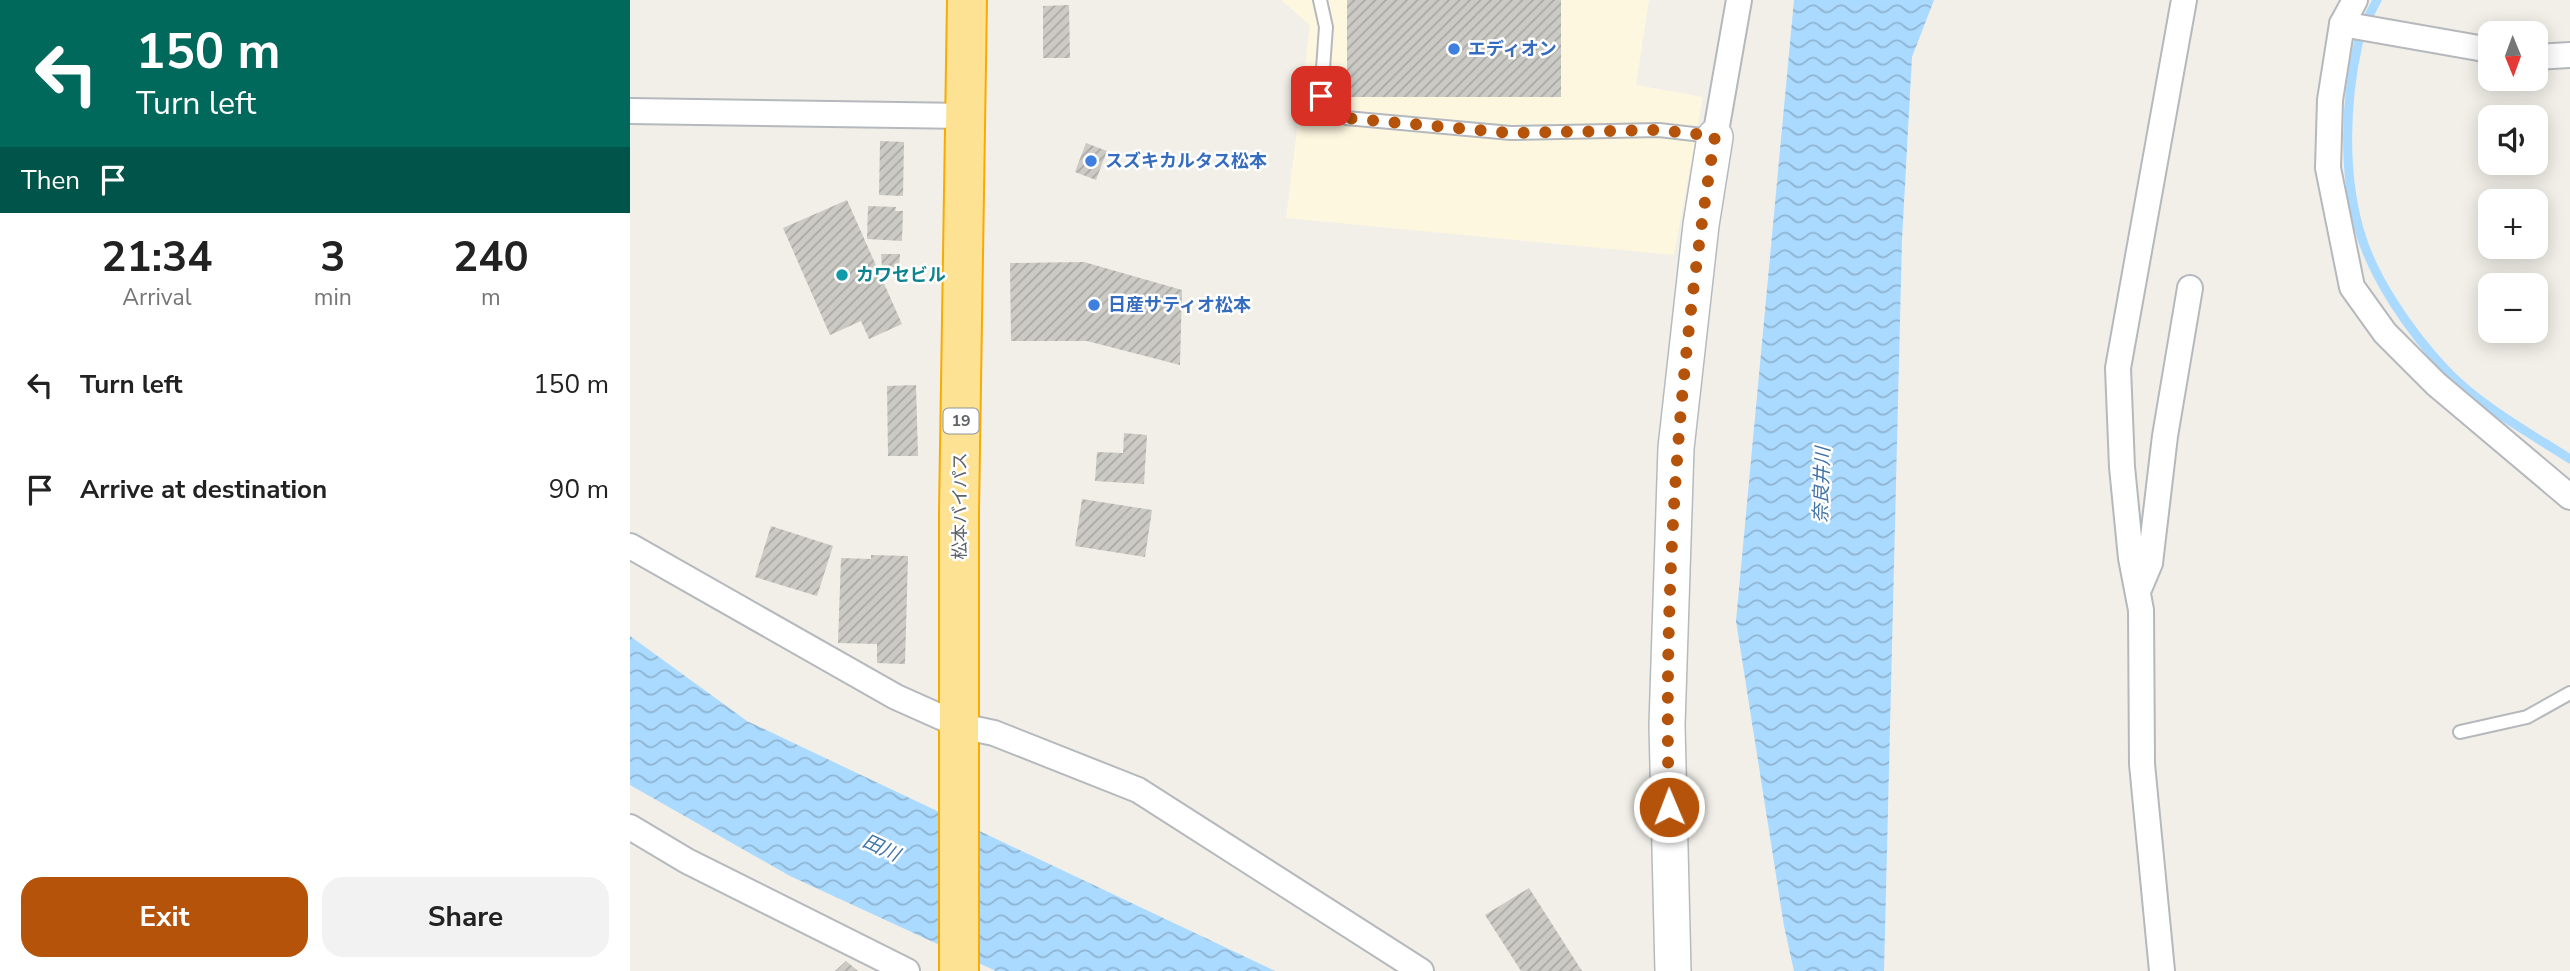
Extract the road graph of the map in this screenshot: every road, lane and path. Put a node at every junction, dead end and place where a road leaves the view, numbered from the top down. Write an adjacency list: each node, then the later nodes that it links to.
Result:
1 (967, 0): 11 (highway, 松本バイパス / 19)
2 (1320, 0): 12 (lane)
3 (1740, 0): 12 (street)
4 (2184, 0): 16 (street)
5 (2355, 0): 6 (street)
6 (2342, 24): 7 (street); 14 (street)
7 (2478, 48)
8 (2570, 55): 9 (street)
9 (2548, 56)
10 (630, 111): 11 (street)
11 (967, 116): 19 (highway, 松本バイパス / 19)
12 (1715, 136): 24 (street)
13 (2190, 288): 16 (street)
14 (2566, 485)
15 (630, 546): 19 (street)
16 (2139, 589): 25 (street)
17 (2570, 694): 18 (lane)
18 (2460, 732)
19 (960, 736): 22 (highway, 松本バイパス / 19); 23 (street)
20 (630, 827): 21 (street)
21 (907, 971)
22 (959, 971)
23 (1421, 971)
24 (1673, 971)
25 (2162, 971)

